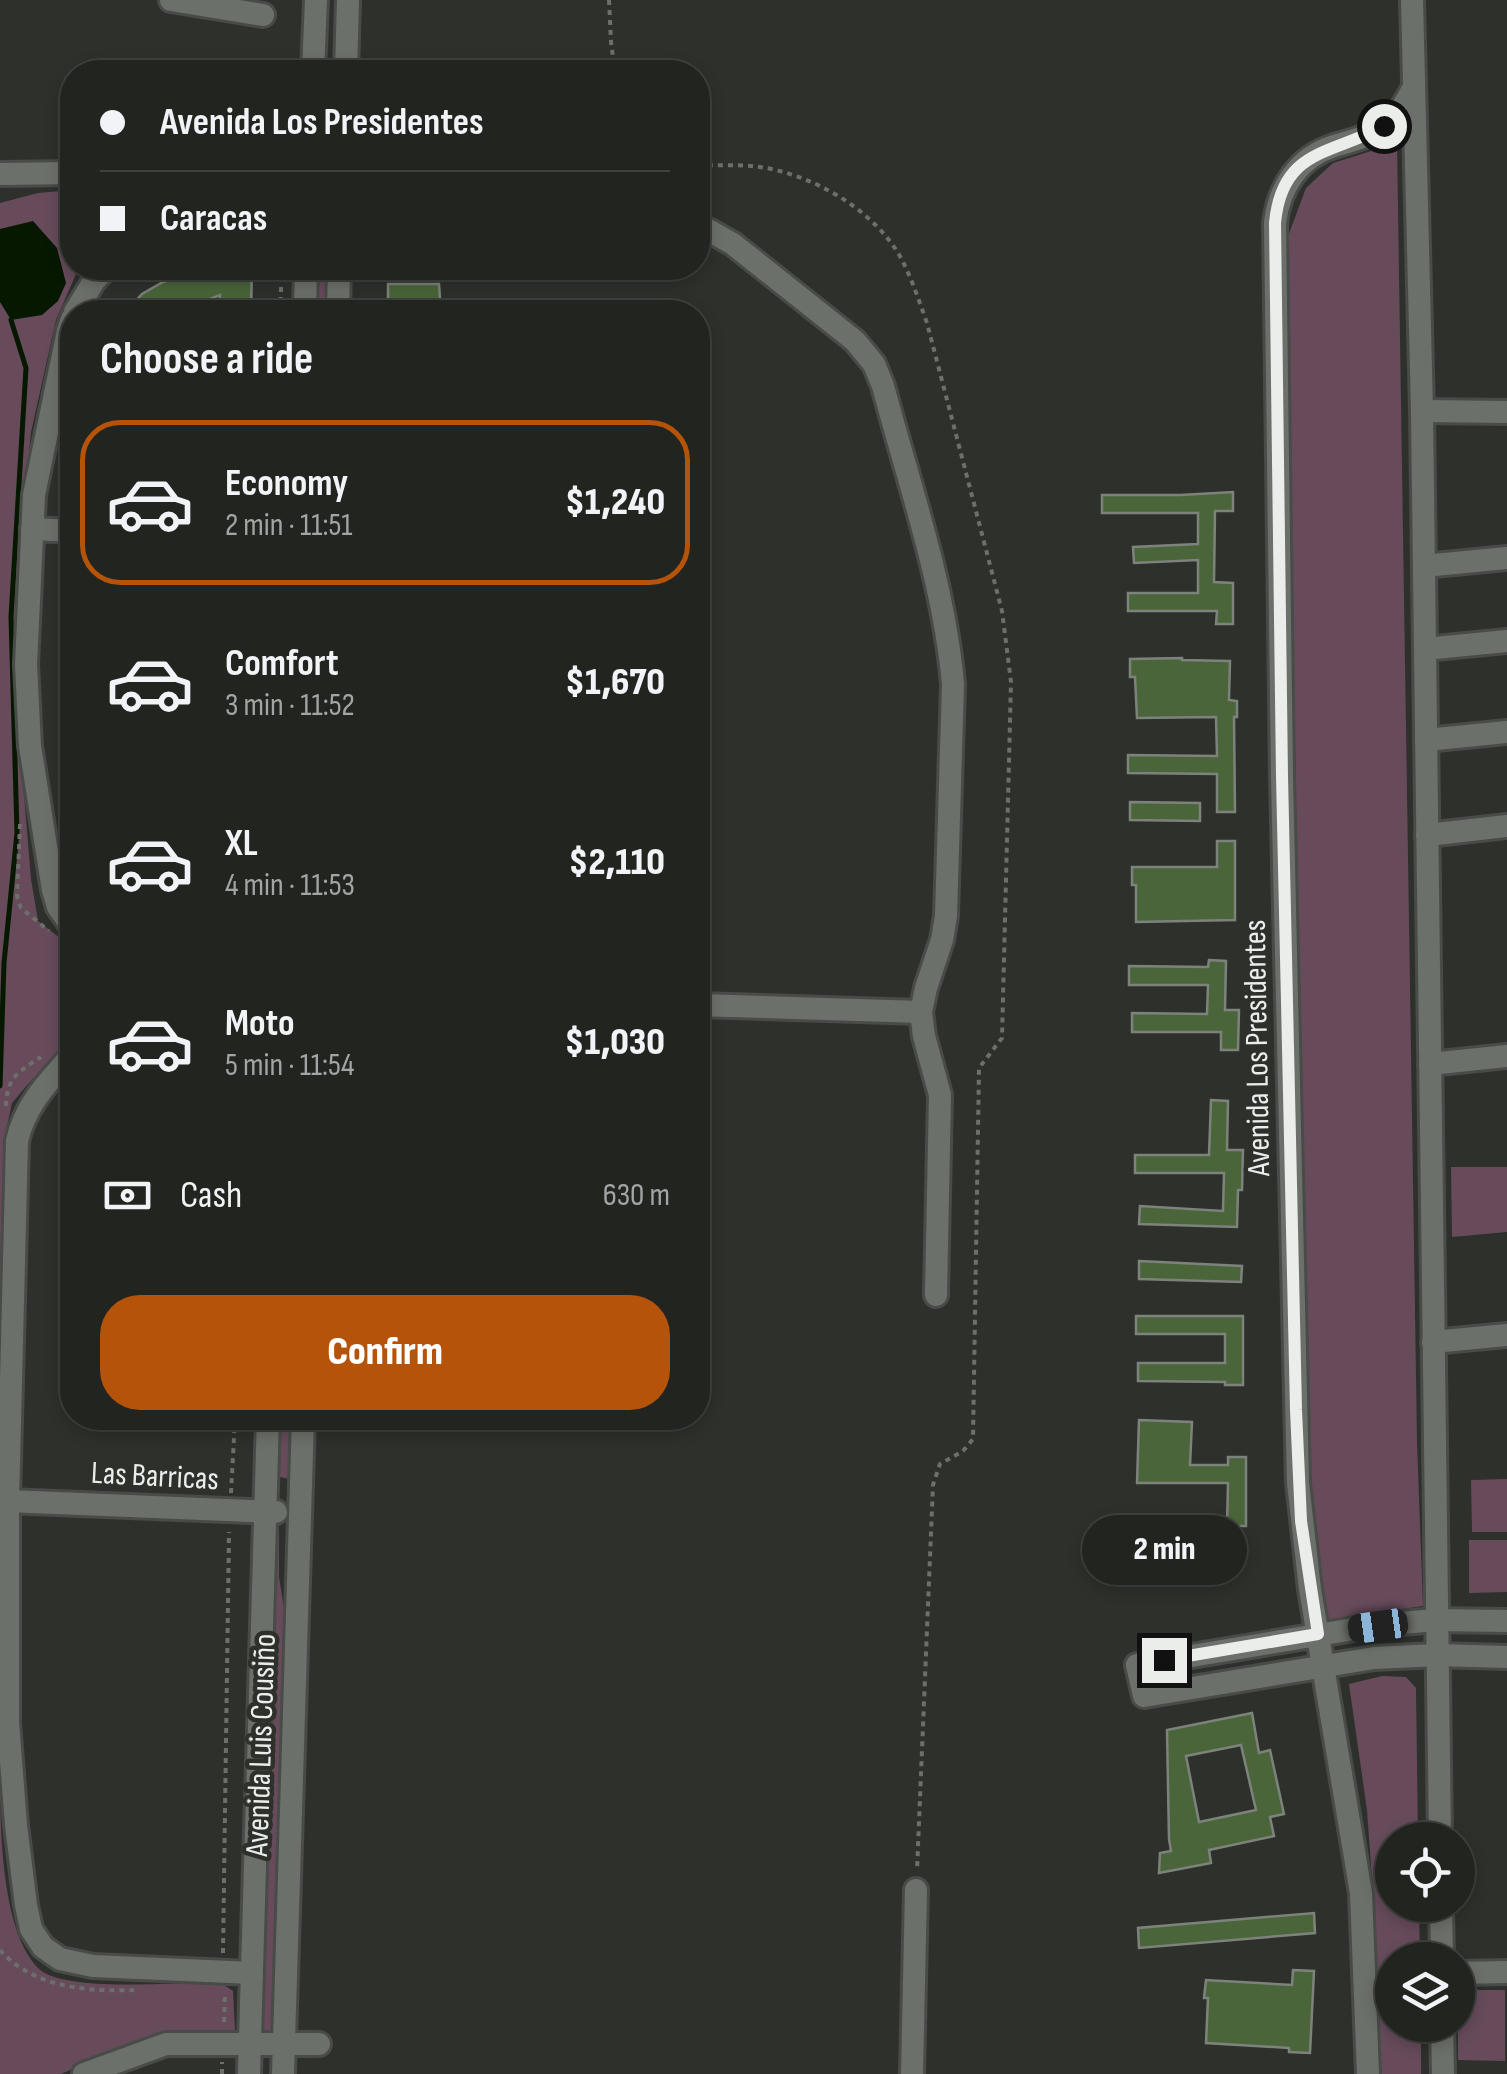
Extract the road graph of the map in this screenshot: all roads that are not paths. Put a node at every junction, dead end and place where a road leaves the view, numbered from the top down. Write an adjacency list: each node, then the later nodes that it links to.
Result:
1 (171, 0): 5 (street)
2 (316, 0): 6 (street)
3 (348, 0): 7 (street)
4 (1412, 0): 10 (street)
5 (262, 15)
6 (314, 39): 7 (street); 8 (street)
7 (347, 40): 9 (street)
8 (314, 60)
9 (346, 60)
10 (1414, 87): 15 (street); 43 (street, Avenida Los Presidentes)
11 (60, 173): 12 (street)
12 (0, 174)
13 (710, 231): 29 (street)
14 (60, 370): 17 (street)
15 (1422, 411): 16 (street); 20 (street)
16 (1507, 412)
17 (32, 529): 18 (street); 27 (street)
18 (60, 530)
19 (1507, 558): 20 (street)
20 (1424, 566): 22 (street)
21 (1507, 641): 22 (street)
22 (1425, 649): 24 (street)
23 (1507, 732): 24 (street)
24 (1426, 740): 26 (street)
25 (1507, 826): 26 (street)
26 (1427, 835): 31 (street)
27 (60, 910)
28 (710, 1005): 29 (street)
29 (921, 1012): 33 (street)
30 (1507, 1056): 31 (street)
31 (1430, 1064): 35 (street)
32 (60, 1070): 38 (street)
33 (936, 1295)
34 (1507, 1335): 35 (street)
35 (1433, 1342): 41 (street)
36 (268, 1430): 39 (street, Avenida Luis Cousiño)
37 (303, 1430): 40 (street, Avenida Luis Cousiño)
38 (8, 1501): 39 (street, Las Barricas); 51 (street)
39 (265, 1512): 40 (street, Las Barricas); 51 (street, Avenida Luis Cousiño)
40 (300, 1512): 54 (street, Avenida Luis Cousiño)
41 (1436, 1620): 42 (street); 43 (street); 44 (street)
42 (1507, 1621)
43 (1318, 1634): 46 (street, Avenida Los Presidentes); 46 (street)
44 (1437, 1655): 45 (street); 46 (street); 47 (street)
45 (1507, 1657)
46 (1324, 1665): 60 (street, Avenida Los Presidentes)
47 (1440, 1822)
48 (916, 1890): 59 (street)
49 (1475, 1972): 50 (street)
50 (1507, 1972)
51 (252, 1973): 53 (street, Avenida Luis Cousiño)
52 (1442, 2042): 61 (street)
53 (250, 2043): 54 (street); 56 (street); 57 (street, Avenida Luis Cousiño)
54 (284, 2044): 55 (street); 58 (street, Avenida Luis Cousiño)
55 (318, 2044)
56 (84, 2074)
57 (249, 2074)
58 (283, 2074)
59 (912, 2074)
60 (1368, 2074)
61 (1443, 2074)

